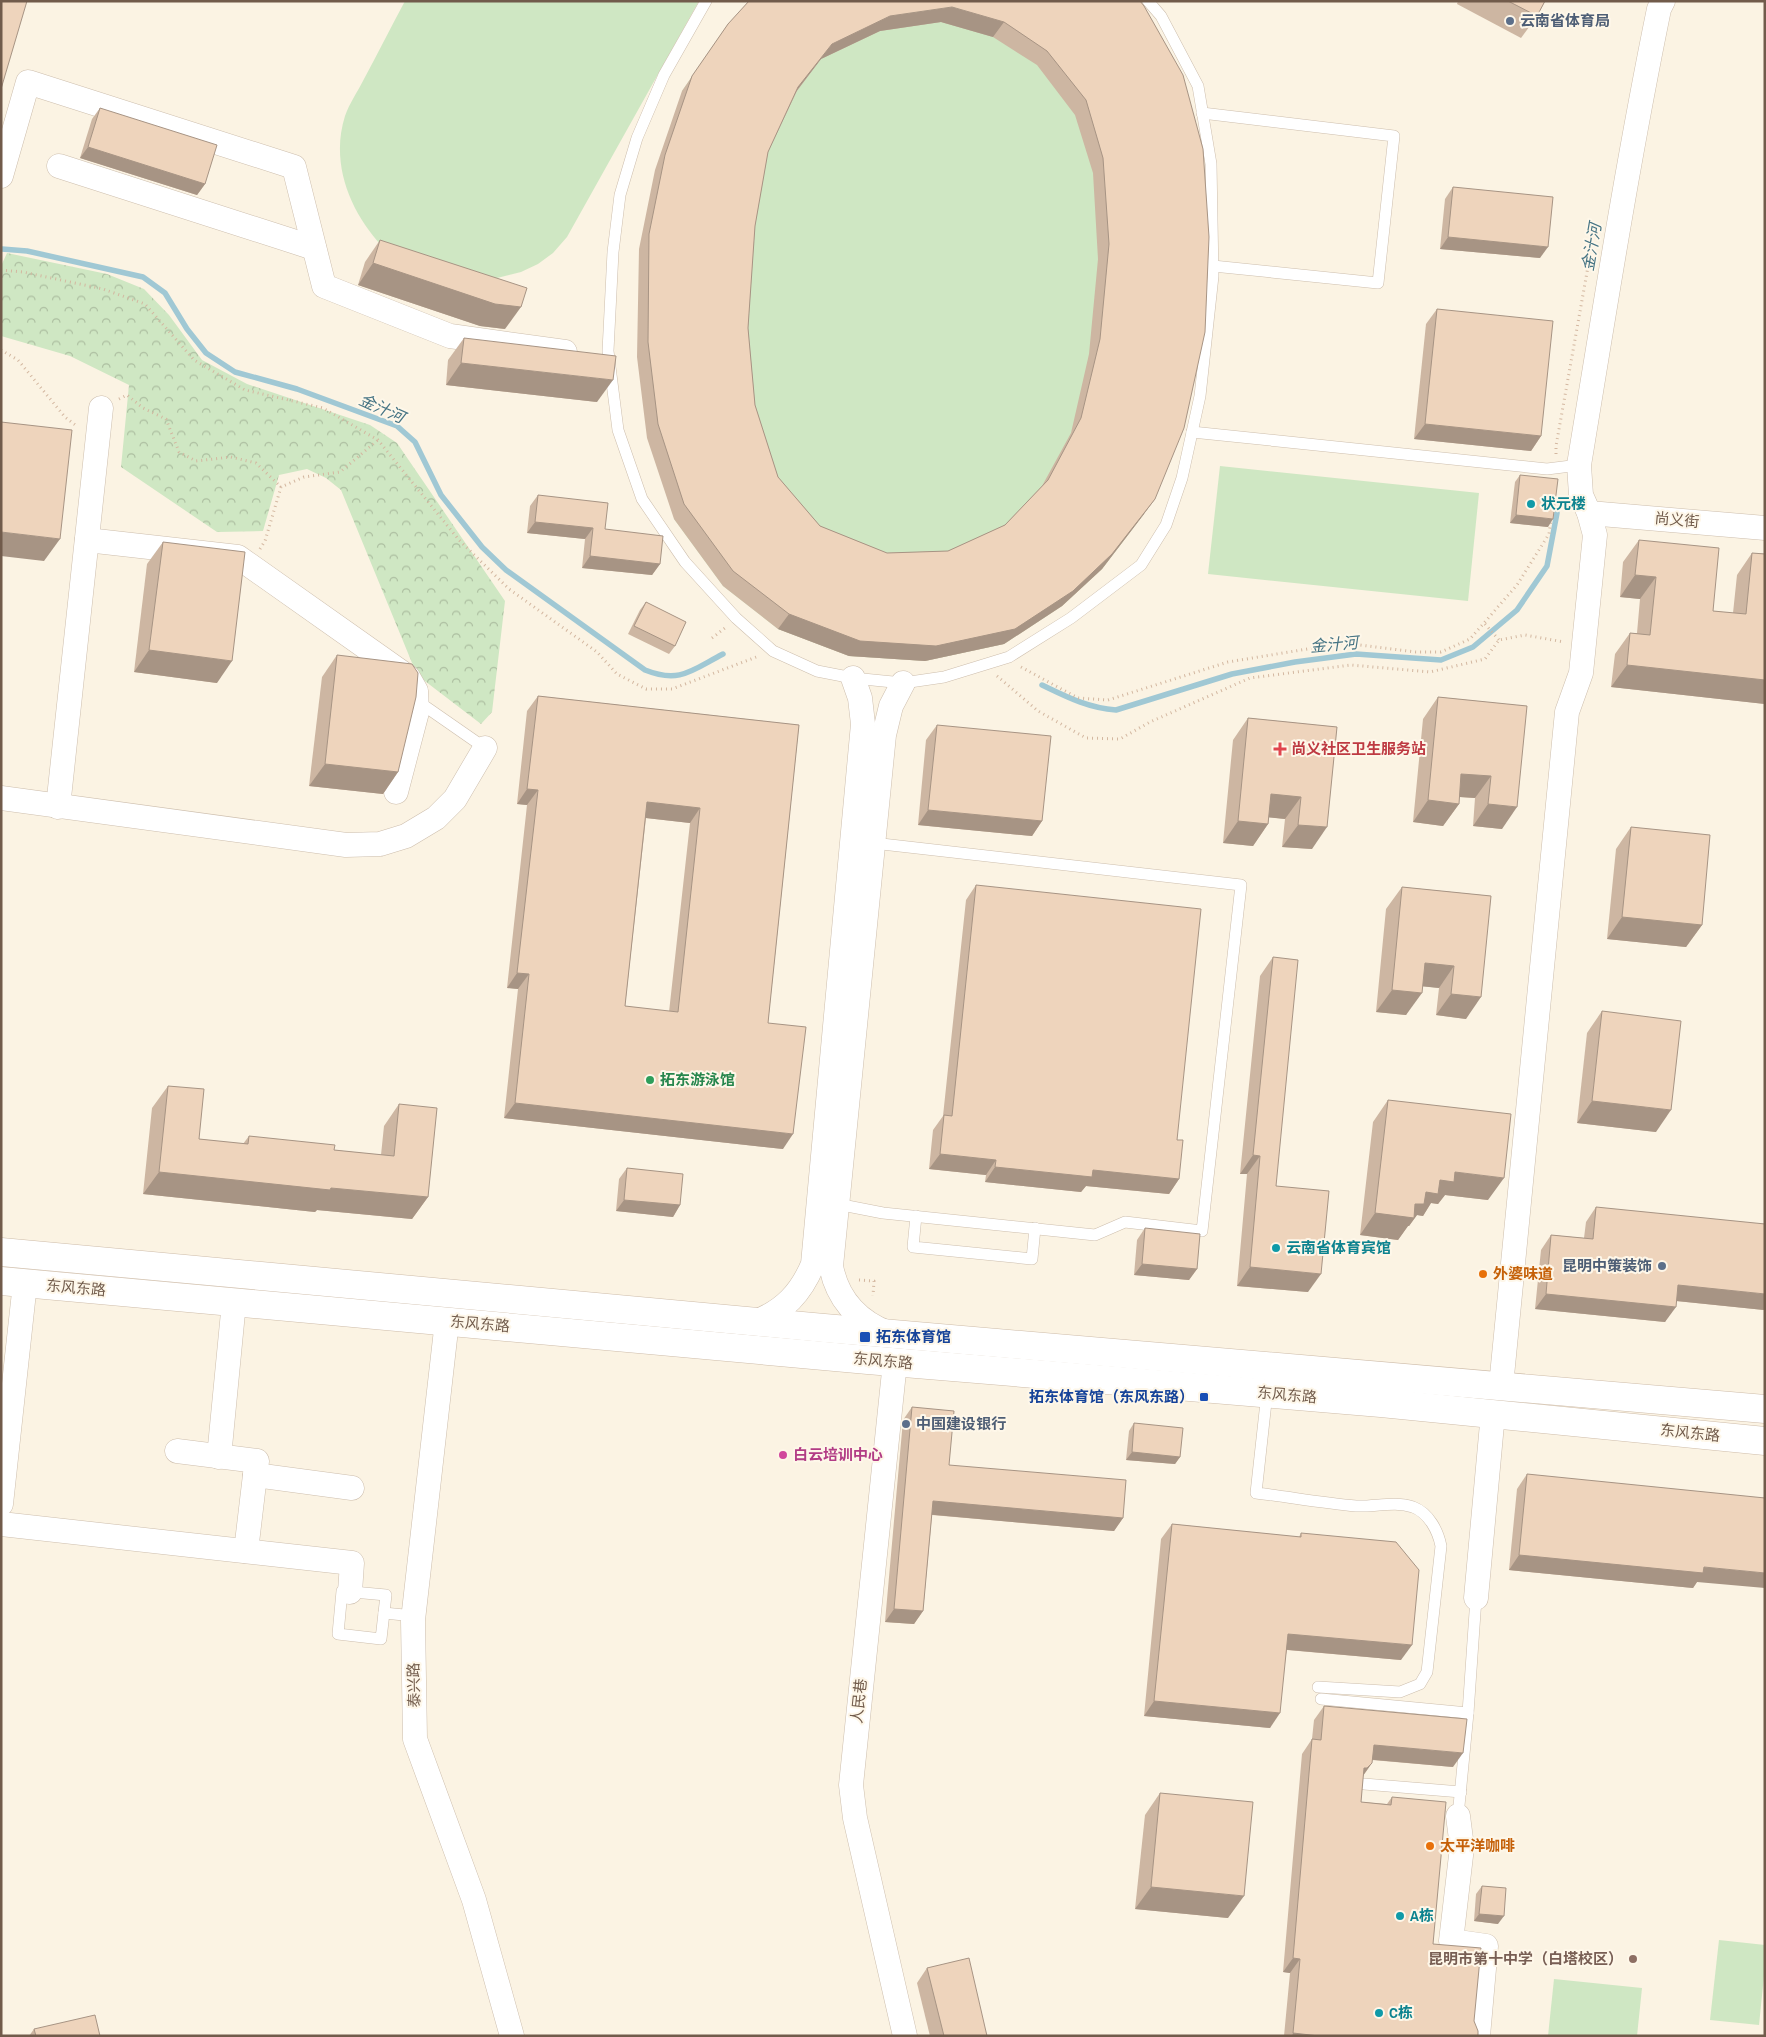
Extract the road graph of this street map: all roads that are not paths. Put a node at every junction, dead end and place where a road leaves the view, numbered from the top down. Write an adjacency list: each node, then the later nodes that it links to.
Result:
1 (706, 1): 9 (lane)
2 (1148, 1): 4 (lane)
3 (1663, 1): 12 (street)
4 (1202, 113): 8 (lane); 8 (lane)
5 (59, 166): 7 (street)
6 (1, 176): 7 (street)
7 (314, 248): 9 (street)
8 (1213, 266): 11 (lane)
9 (609, 360): 16 (lane)
10 (101, 408): 15 (street)
11 (1192, 432): 12 (lane); 17 (lane)
12 (1579, 465): 13 (street)
13 (1589, 513): 14 (street, 尚义街); 35 (street)
14 (1765, 528)
15 (87, 540): 20 (street); 22 (street)
16 (853, 678): 17 (lane); 31 (street)
17 (903, 683): 23 (street)
18 (426, 707): 19 (lane)
19 (485, 748): 22 (street)
20 (396, 792)
21 (1, 798): 22 (street)
22 (58, 807)
23 (873, 843): 24 (street); 26 (lane)
24 (837, 1204): 25 (lane); 32 (street)
25 (916, 1216): 26 (lane); 26 (lane)
26 (1035, 1228)
27 (1, 1252): 31 (main road, 东风东路)
28 (13, 1282): 29 (main road, 东风东路); 44 (street)
29 (234, 1302): 30 (main road, 东风东路); 41 (street)
30 (447, 1321): 34 (main road, 东风东路); 50 (street, 泰兴路)
31 (755, 1322): 32 (main road, 东风东路)
32 (890, 1334): 33 (main road, 东风东路)
33 (921, 1336): 34 (main road); 35 (main road, 东风东路)
34 (906, 1363): 36 (main road, 东风东路); 56 (street, 人民巷)
35 (1501, 1386): 37 (main road, 东风东路)
36 (1267, 1393): 38 (main road, 东风东路); 51 (lane)
37 (1765, 1409)
38 (1493, 1413): 39 (main road, 东风东路); 48 (street)
39 (1765, 1441)
40 (177, 1451): 41 (street)
41 (219, 1457): 42 (street)
42 (255, 1475): 43 (street); 46 (street)
43 (352, 1488)
44 (1, 1504)
45 (1, 1524): 46 (street)
46 (246, 1550): 47 (street)
47 (350, 1592): 49 (lane); 49 (lane)
48 (1476, 1598): 51 (lane)
49 (384, 1613): 50 (lane)
50 (414, 1616): 55 (street, 泰兴路)
51 (1468, 1713): 53 (lane)
52 (1364, 1784): 53 (lane)
53 (1461, 1792): 54 (lane)
54 (1458, 1816): 57 (street)
55 (512, 2036)
56 (905, 2036)
57 (1478, 2036)

